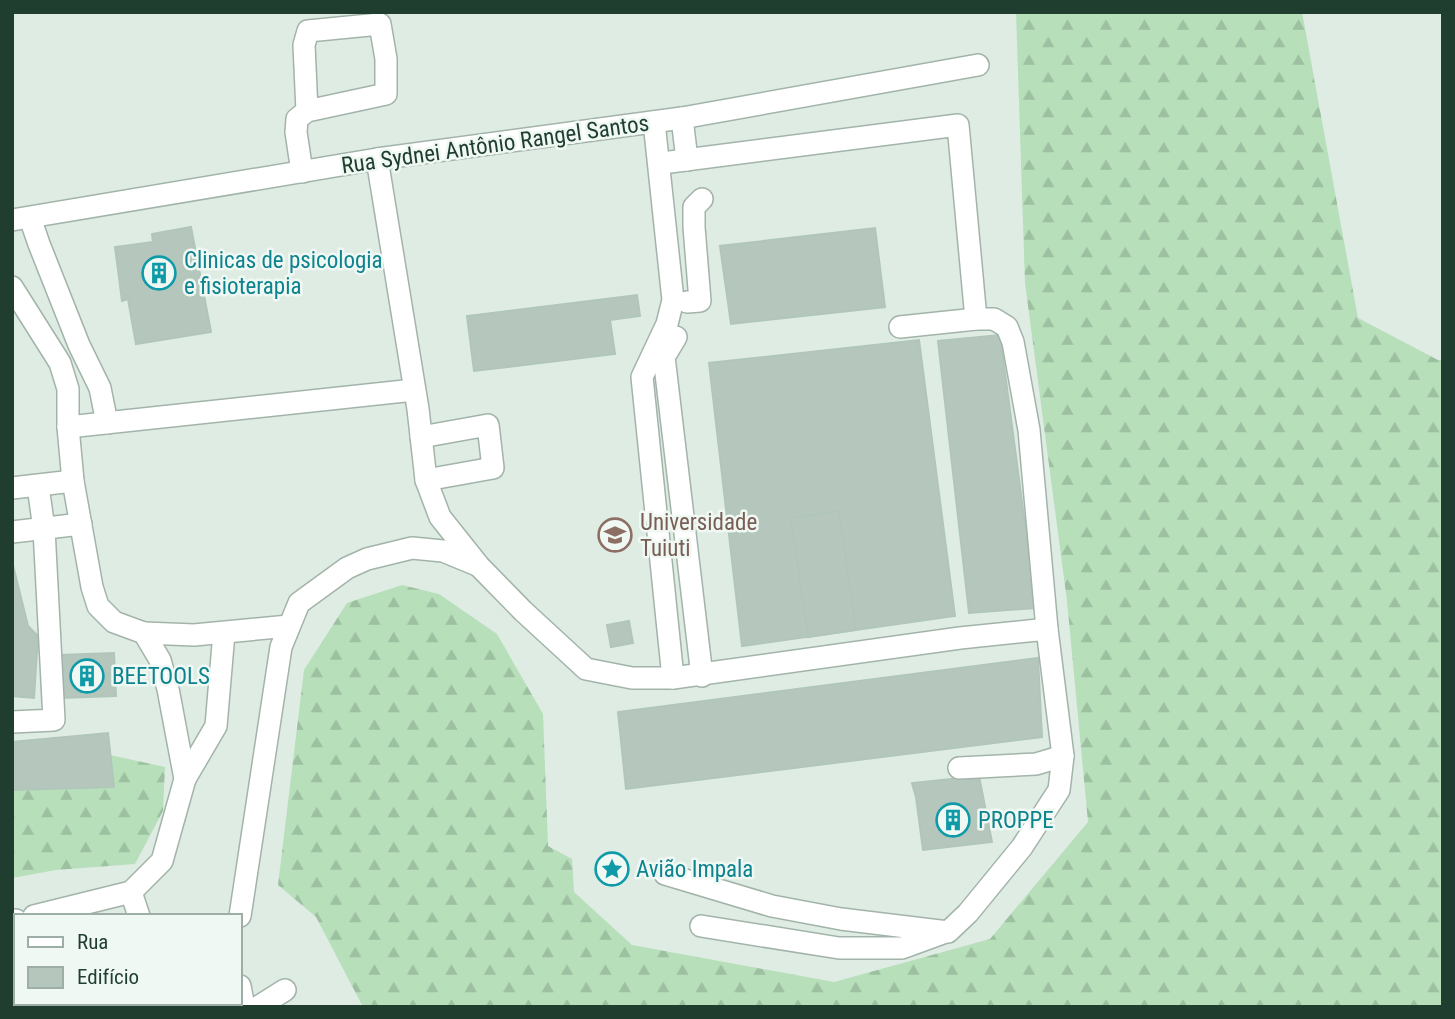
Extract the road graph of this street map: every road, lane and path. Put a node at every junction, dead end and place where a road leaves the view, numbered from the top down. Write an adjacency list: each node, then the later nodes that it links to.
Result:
1 (978, 65): 3 (street, Rua Sydnei Antônio Rangel Santos)
2 (307, 111): 2 (street); 6 (street)
3 (668, 120): 4 (street, Rua Sydnei Antônio Rangel Santos); 5 (street); 30 (street)
4 (377, 159): 6 (street, Rua Sydnei Antônio Rangel Santos); 13 (street)
5 (679, 161): 10 (street); 11 (street)
6 (302, 172): 8 (street, Rua Sydnei Antônio Rangel Santos)
7 (702, 199): 10 (street)
8 (21, 219): 14 (street)
9 (12, 287): 15 (street)
10 (687, 302): 29 (street)
11 (976, 319): 12 (street); 26 (street)
12 (900, 327)
13 (414, 390): 14 (street); 16 (street)
14 (107, 423): 15 (street)
15 (68, 428): 18 (street)
16 (421, 437): 17 (street); 17 (street)
17 (426, 480): 24 (street)
18 (73, 481): 19 (street); 21 (street)
19 (38, 486): 20 (street); 22 (street)
20 (12, 488)
21 (81, 524): 22 (street); 27 (street)
22 (44, 529): 23 (street); 31 (street)
23 (12, 532)
24 (479, 566): 25 (street); 30 (street)
25 (289, 626): 28 (street); 39 (street)
26 (1047, 629): 29 (street); 32 (street)
27 (144, 633): 28 (street); 34 (street)
28 (224, 634): 34 (street)
29 (702, 676): 30 (street)
30 (673, 678)
31 (12, 722)
32 (1062, 757): 33 (street); 41 (street)
33 (959, 768)
34 (185, 779): 36 (street)
35 (664, 874): 41 (street)
36 (131, 892): 37 (street); 38 (street)
37 (42, 914)
38 (138, 914)
39 (240, 914)
40 (701, 926): 41 (street)
41 (948, 932)
42 (285, 990): 43 (street)
43 (258, 1007)

